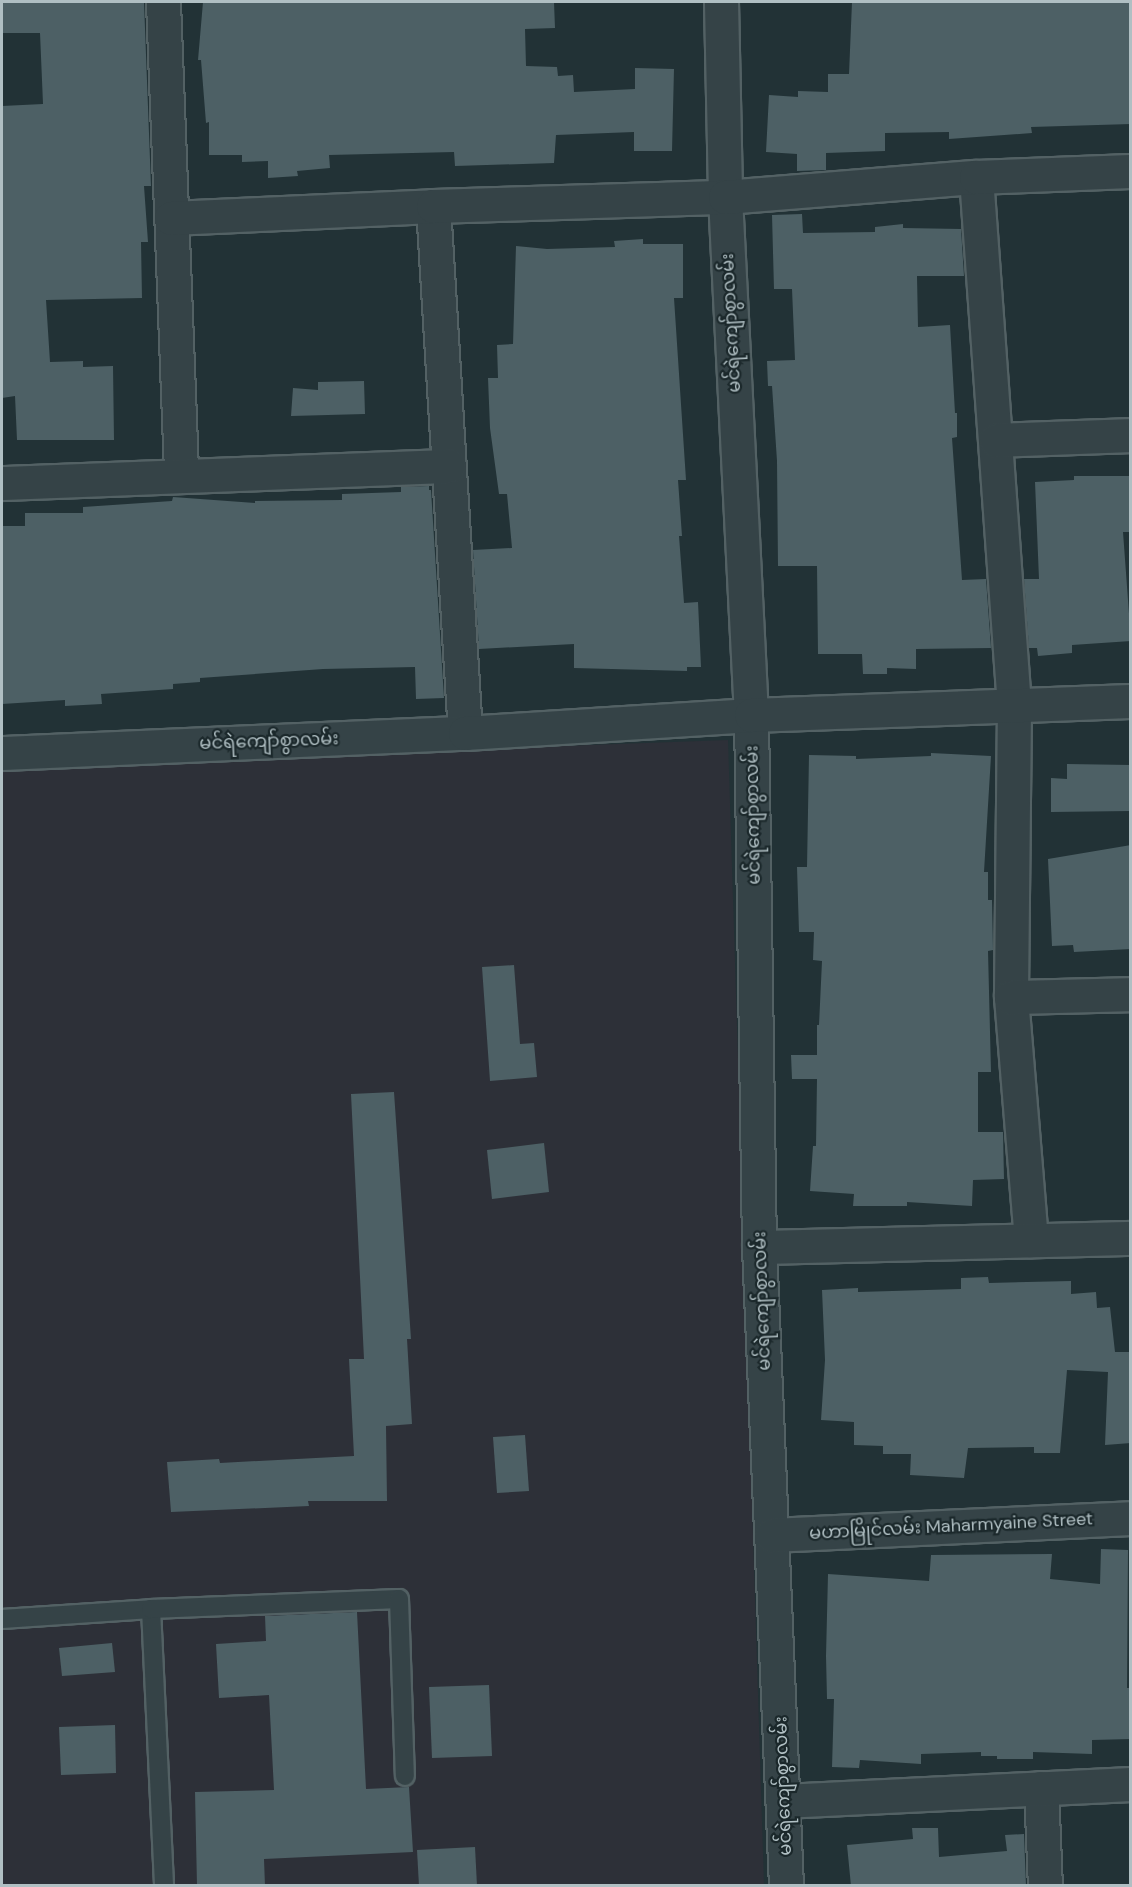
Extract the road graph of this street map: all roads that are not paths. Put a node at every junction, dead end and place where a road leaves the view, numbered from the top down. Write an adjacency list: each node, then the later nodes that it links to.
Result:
1 (163, 2): 7 (street)
2 (721, 2): 5 (street, မင်ရဲကျော်စွာလမ်း)
3 (1131, 171): 4 (street)
4 (976, 177): 5 (street); 9 (street)
5 (725, 197): 6 (street); 15 (street, မင်ရဲကျော်စွာလမ်း)
6 (433, 206): 7 (street); 10 (street)
7 (171, 218): 11 (street)
8 (1131, 435): 9 (street)
9 (996, 440): 14 (street)
10 (449, 466): 11 (street); 16 (street)
11 (181, 475): 12 (street)
12 (2, 483)
13 (1131, 701): 14 (street, မင်ရဲကျော်စွာလမ်း)
14 (1014, 706): 15 (street, မင်ရဲကျော်စွာလမ်း); 19 (street)
15 (751, 715): 16 (street, မင်ရဲကျော်စွာလမ်း); 22 (street, မင်ရဲကျော်စွာလမ်း)
16 (465, 733): 17 (street, မင်ရဲကျော်စွာလမ်း)
17 (2, 753)
18 (1131, 994): 19 (street)
19 (1011, 997): 21 (street)
20 (1131, 1238): 21 (street)
21 (1031, 1240): 22 (street)
22 (759, 1247): 24 (street, မင်ရဲကျော်စွာလမ်း)
23 (1131, 1518): 24 (street, မဟာမြိုင်လမ်း Maharmyaine Street)
24 (772, 1534): 30 (street, မင်ရဲကျော်စွာလမ်း)
25 (151, 1609): 26 (lane); 27 (lane); 31 (lane)
26 (2, 1619)
27 (405, 1776)
28 (1131, 1784): 29 (street)
29 (1041, 1788): 30 (street); 33 (street)
30 (784, 1801): 32 (street, မင်ရဲကျော်စွာလမ်း)
31 (164, 1886)
32 (786, 1886)
33 (1046, 1886)

